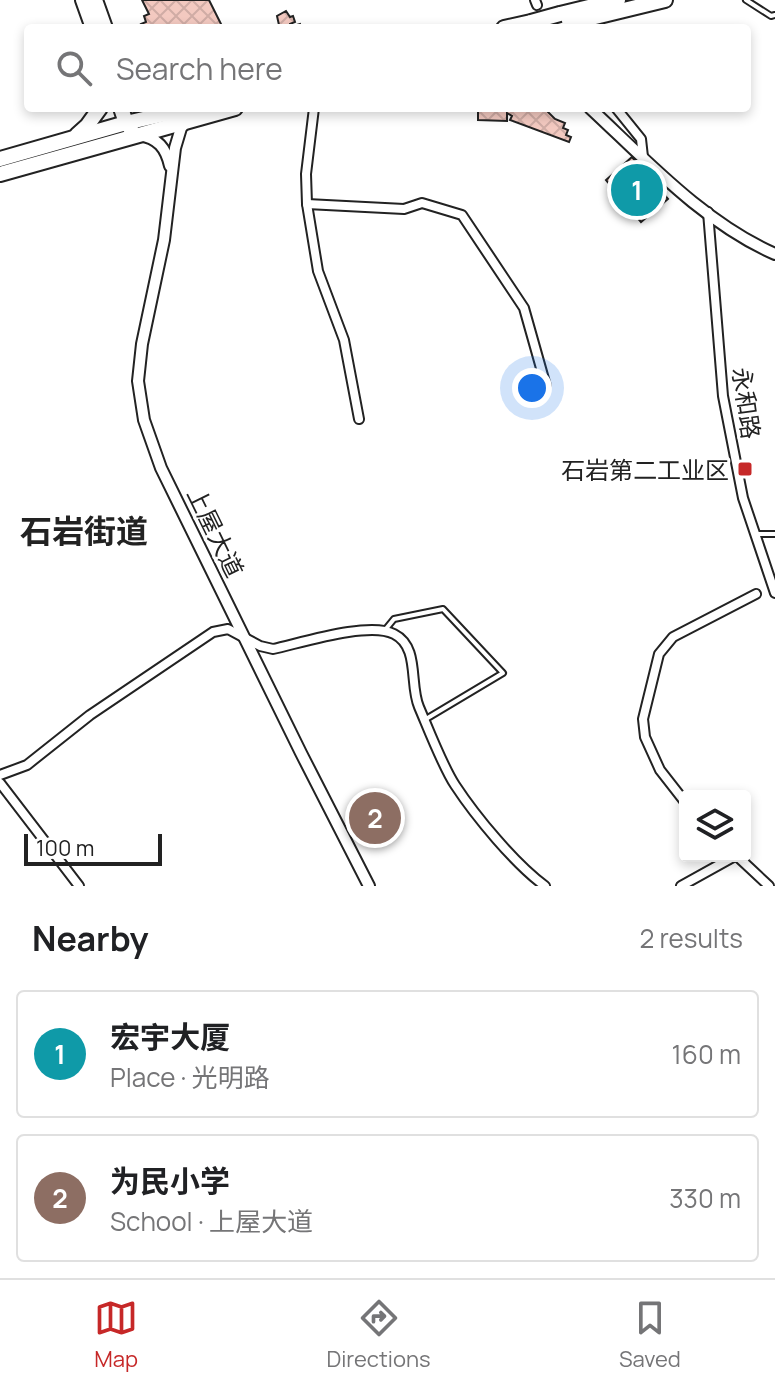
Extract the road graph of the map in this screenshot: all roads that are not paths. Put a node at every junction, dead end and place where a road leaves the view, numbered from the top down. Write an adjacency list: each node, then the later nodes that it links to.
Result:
1 (83, 0): 8 (main road)
2 (95, 0): 9 (main road)
3 (618, 0): 7 (main road)
4 (665, 0): 7 (main road)
5 (746, 0): 6 (lane)
6 (775, 15)
7 (558, 22): 10 (main road, bridge)
8 (92, 24)
9 (104, 24)
10 (522, 24)
11 (97, 112): 18 (main road)
12 (208, 112): 16 (main road)
13 (314, 112): 23 (street)
14 (594, 112): 19 (street)
15 (619, 112): 19 (street)
16 (188, 115): 17 (main road); 21 (street, 上屋大道)
17 (134, 122): 18 (main road); 21 (street); 22 (main road)
18 (72, 138): 20 (main road)
19 (643, 157): 24 (street)
20 (0, 159)
21 (171, 172): 33 (street, 上屋大道)
22 (0, 174)
23 (307, 204): 26 (street); 27 (street)
24 (708, 212): 25 (street); 28 (street, 永和路)
25 (775, 254)
26 (546, 386)
27 (359, 419)
28 (754, 533): 29 (lane); 30 (street, 永和路)
29 (775, 534)
30 (775, 593)
31 (756, 594): 37 (street)
32 (385, 630): 33 (street); 34 (street); 34 (lane)
33 (247, 640): 35 (street); 41 (street, 上屋大道)
34 (426, 719): 42 (street)
35 (0, 775)
36 (0, 783): 40 (street)
37 (679, 794)
38 (725, 862): 43 (street)
39 (743, 862): 44 (street)
40 (79, 886)
41 (369, 886)
42 (545, 886)
43 (681, 886)
44 (769, 886)

